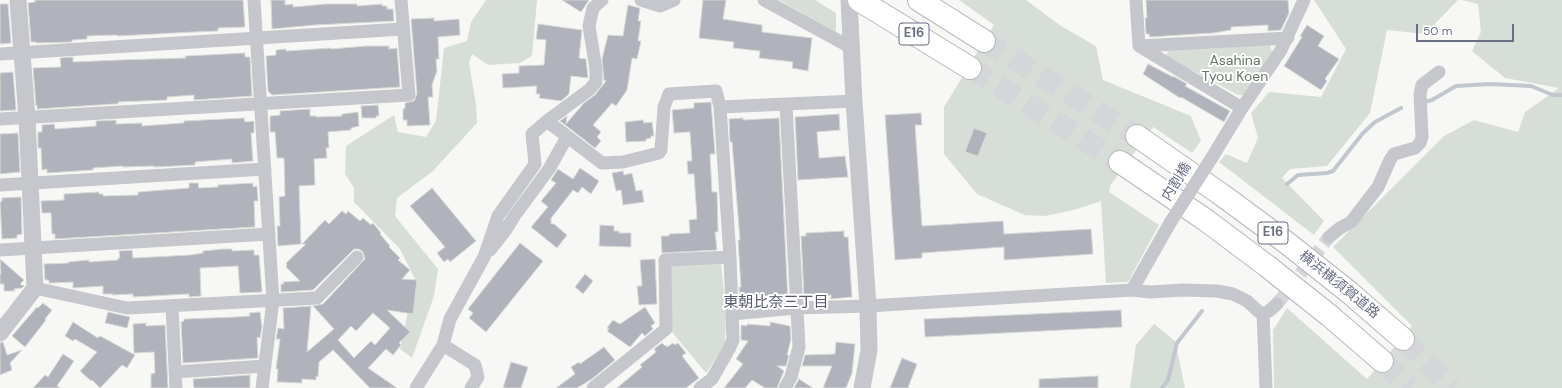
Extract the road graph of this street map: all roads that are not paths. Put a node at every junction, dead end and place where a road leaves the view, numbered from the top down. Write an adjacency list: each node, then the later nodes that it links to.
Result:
1 (18, 0): 19 (street)
2 (254, 0): 14 (street)
3 (401, 0): 13 (street)
4 (602, 0): 30 (street)
5 (641, 0): 6 (street)
6 (674, 0)
7 (764, 0): 18 (street)
8 (849, 0): 18 (street)
9 (858, 0): 21 (highway, E16)
10 (919, 0): 16 (highway, E16)
11 (1136, 0): 17 (street)
12 (1304, 0): 15 (street, 内割橋)
13 (403, 29): 14 (street); 24 (street)
14 (256, 38): 19 (street); 24 (street)
15 (1288, 38): 17 (street); 27 (street, 内割橋)
16 (984, 41)
17 (1139, 46): 27 (street)
18 (852, 48): 23 (street)
19 (22, 52): 20 (street); 28 (street)
20 (0, 54)
21 (970, 68)
22 (1439, 72): 39 (street)
23 (854, 101): 25 (street); 49 (street)
24 (260, 104): 28 (street); 34 (street)
25 (786, 104): 26 (street); 51 (street)
26 (720, 107): 32 (street); 44 (street)
27 (1242, 108): 37 (street, 内割橋, bridge)
28 (27, 118): 29 (street); 35 (street)
29 (0, 119)
30 (547, 121): 32 (street); 42 (street)
31 (1137, 136): 55 (highway, 横浜横須賀道路 / E16)
32 (567, 137): 42 (street)
33 (1120, 162): 37 (highway, E16)
34 (265, 169): 35 (street); 38 (street)
35 (29, 184): 36 (street); 40 (street)
36 (0, 186)
37 (1182, 204): 46 (street, 内割橋, bridge); 57 (highway, E16)
38 (269, 234): 40 (street); 47 (street)
39 (1329, 237)
40 (33, 248): 41 (street); 45 (street)
41 (0, 250)
42 (485, 256): 56 (street)
43 (357, 257): 47 (street)
44 (730, 257): 52 (street); 65 (street)
45 (35, 288): 50 (street); 54 (street)
46 (1132, 290): 49 (street); 53 (street)
47 (273, 301): 50 (street); 58 (street)
48 (1276, 304): 53 (street)
49 (868, 306): 51 (street); 68 (street)
50 (172, 307): 59 (street)
51 (796, 308): 52 (street); 67 (street)
52 (732, 314): 60 (street)
53 (1263, 314): 69 (street)
54 (0, 333)
55 (1403, 339)
56 (444, 345): 63 (street); 64 (street)
57 (1382, 361)
58 (265, 366): 59 (street); 62 (street)
59 (175, 372): 61 (street)
60 (715, 383): 66 (street)
61 (176, 388)
62 (262, 388)
63 (416, 388)
64 (472, 388)
65 (593, 388)
66 (700, 388)
67 (785, 388)
68 (862, 388)
69 (1266, 388)

